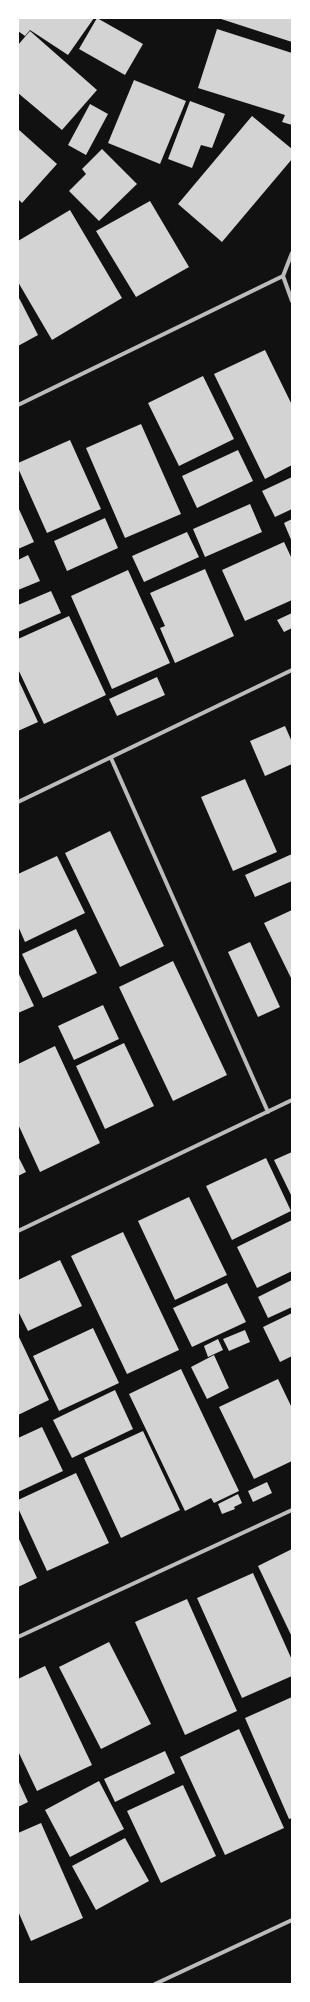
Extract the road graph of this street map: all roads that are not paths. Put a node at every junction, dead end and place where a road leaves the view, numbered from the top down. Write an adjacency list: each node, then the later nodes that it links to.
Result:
1 (292, 253): 2 (street)
2 (283, 276): 3 (street); 4 (street)
3 (292, 301)
4 (18, 405)
5 (292, 670): 6 (street)
6 (111, 758): 7 (street); 9 (street)
7 (18, 802)
8 (292, 1100): 9 (street)
9 (268, 1112): 10 (street)
10 (18, 1231)
11 (292, 1510): 12 (street)
12 (18, 1637)
13 (292, 1920): 14 (street)
14 (155, 1984)

